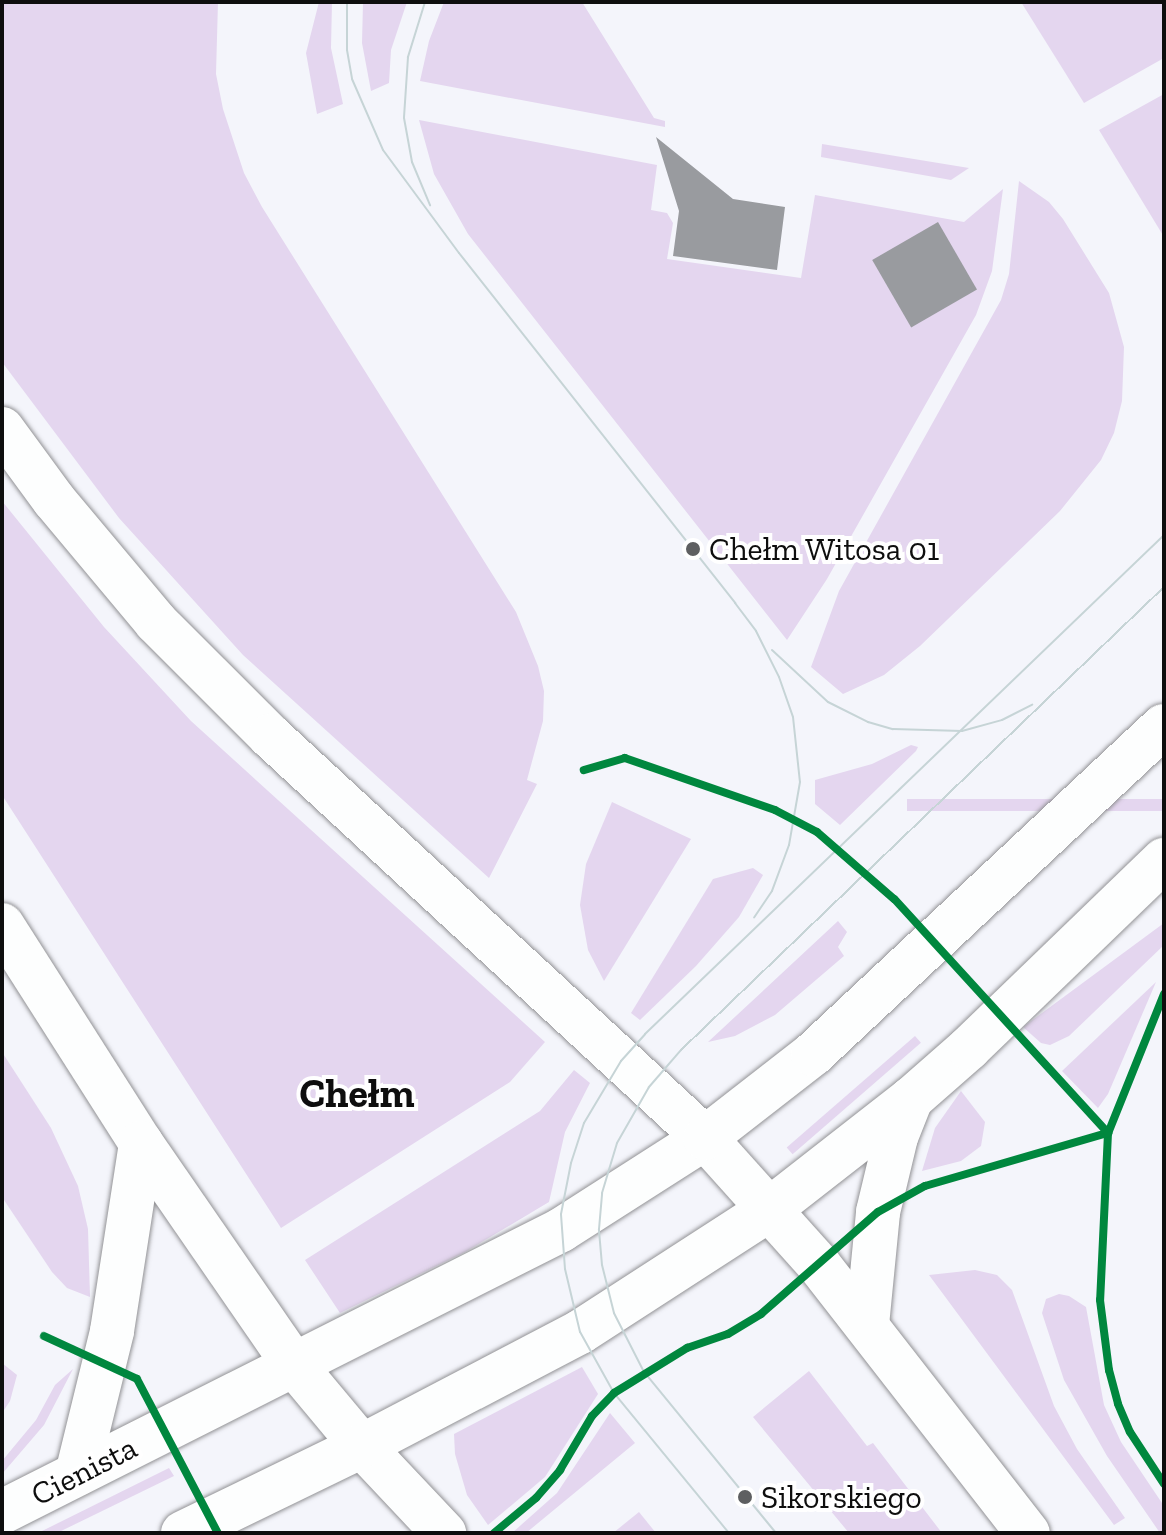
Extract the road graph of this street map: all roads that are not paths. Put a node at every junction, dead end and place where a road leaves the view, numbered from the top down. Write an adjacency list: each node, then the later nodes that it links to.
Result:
1 (2, 429): 6 (street)
2 (1164, 726): 6 (street, Cienista)
3 (1164, 860): 5 (street)
4 (2, 925): 7 (street)
5 (911, 1099): 8 (street); 9 (street)
6 (705, 1138): 8 (street); 10 (street, Cienista)
7 (141, 1143): 10 (street); 12 (street)
8 (770, 1209): 9 (street); 11 (street)
9 (867, 1325): 16 (street)
10 (295, 1366): 11 (street); 12 (street, Cienista)
11 (362, 1446): 14 (street); 15 (street)
12 (77, 1474): 13 (street, Cienista)
13 (2, 1512)
14 (183, 1533)
15 (444, 1533)
16 (1028, 1533)

